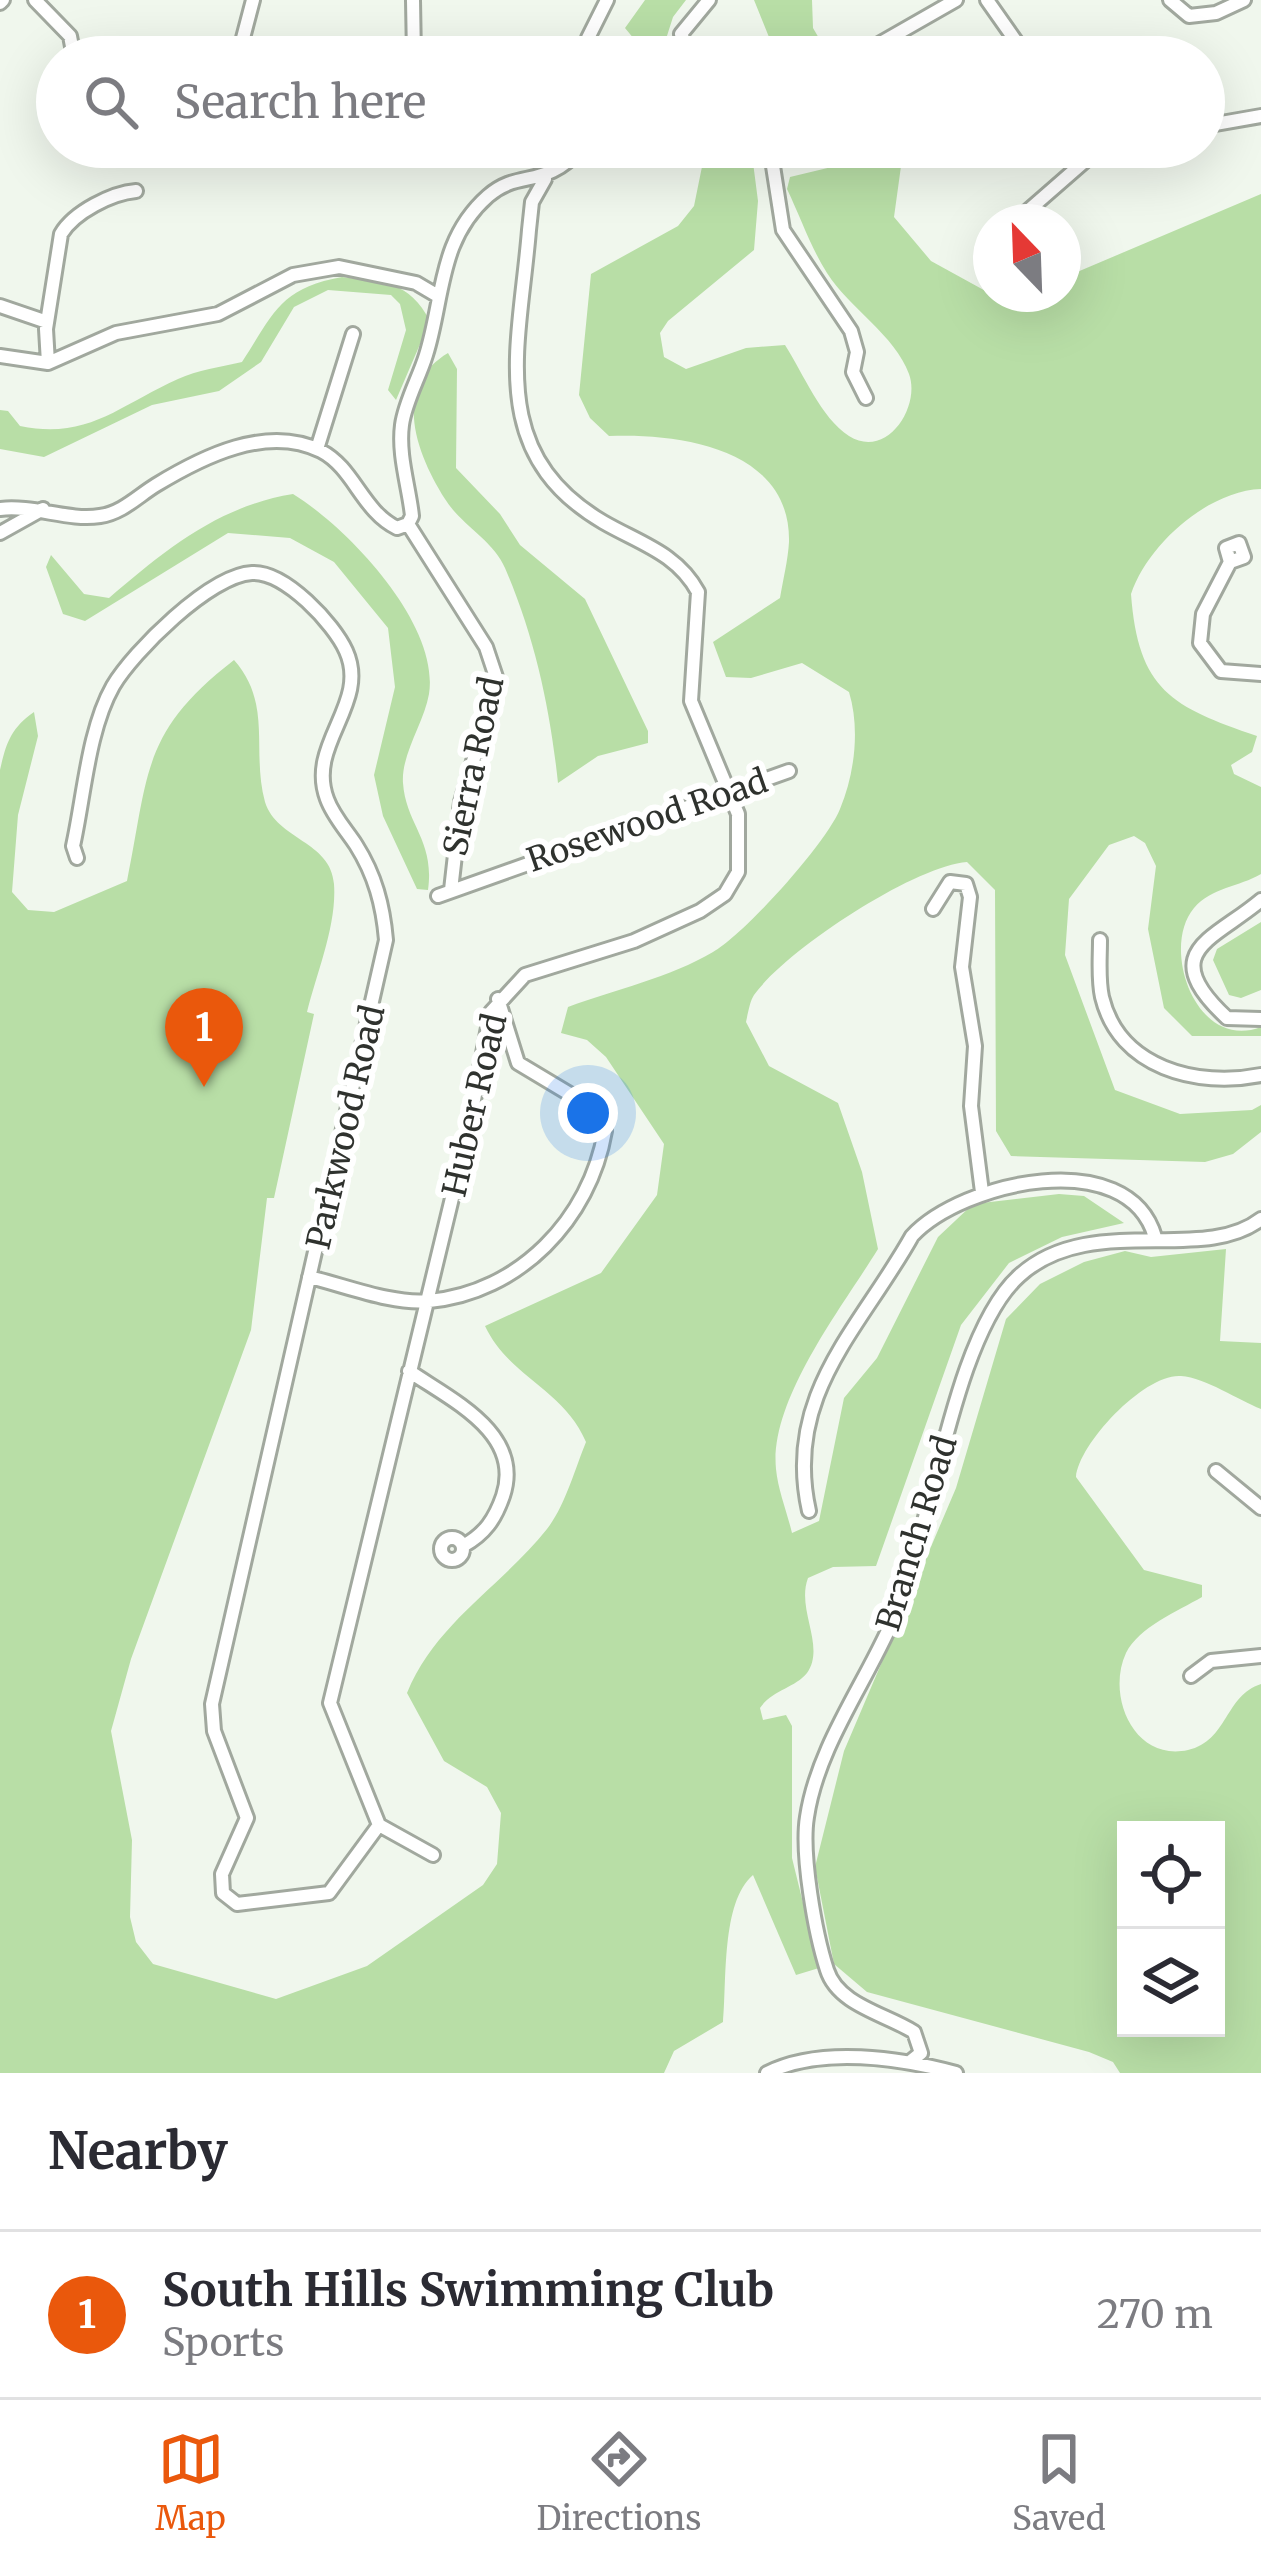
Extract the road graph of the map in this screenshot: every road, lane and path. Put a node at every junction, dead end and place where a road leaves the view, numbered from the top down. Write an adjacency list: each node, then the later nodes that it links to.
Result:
1 (35, 0): 10 (street)
2 (253, 0): 11 (street)
3 (413, 0): 12 (street)
4 (607, 0): 13 (street)
5 (710, 0): 14 (street)
6 (956, 0): 15 (street)
7 (987, 0): 16 (street)
8 (1170, 0): 9 (street)
9 (1244, 0)
10 (70, 36)
11 (244, 36)
12 (414, 36)
13 (589, 36)
14 (682, 36)
15 (893, 36)
16 (1012, 36)
17 (1261, 116): 18 (street)
18 (1225, 122)
19 (558, 168): 22 (street)
20 (773, 168): 31 (street)
21 (1077, 168): 24 (street)
22 (545, 179): 25 (street); 40 (street, Huber Road)
23 (136, 191): 27 (street)
24 (1036, 204)
25 (438, 296): 30 (street); 35 (street)
26 (0, 306): 27 (street)
27 (47, 322): 30 (street)
28 (353, 334): 32 (street)
29 (0, 356): 30 (street)
30 (48, 363)
31 (866, 398)
32 (317, 449): 33 (street); 35 (street)
33 (44, 508): 34 (street); 36 (street)
34 (0, 509)
35 (408, 524): 42 (street, Sierra Road)
36 (0, 533)
37 (1231, 562): 38 (street)
38 (1261, 674)
39 (789, 771): 40 (street, Rosewood Road)
40 (731, 789): 42 (street, Rosewood Road); 46 (street, Huber Road)
41 (77, 858): 52 (street, Parkwood Road)
42 (444, 893)
43 (1261, 900): 47 (street)
44 (933, 908): 49 (street)
45 (1100, 940): 48 (street)
46 (498, 999): 53 (street, Huber Road); 53 (street)
47 (1261, 1019)
48 (1261, 1075)
49 (982, 1192): 51 (street); 57 (street)
50 (1261, 1219): 51 (street, Branch Road)
51 (1155, 1237): 63 (street, Branch Road)
52 (309, 1277): 53 (street); 61 (street, Parkwood Road)
53 (426, 1302): 54 (street, Huber Road)
54 (409, 1371): 58 (street); 61 (street, Huber Road)
55 (1216, 1471): 56 (street)
56 (1261, 1508)
57 (809, 1511)
58 (463, 1546)
59 (1261, 1656): 60 (street)
60 (1191, 1676)
61 (379, 1825): 62 (street)
62 (433, 1855)
63 (911, 2061): 64 (street); 65 (street)
64 (767, 2073)
65 (956, 2073)

